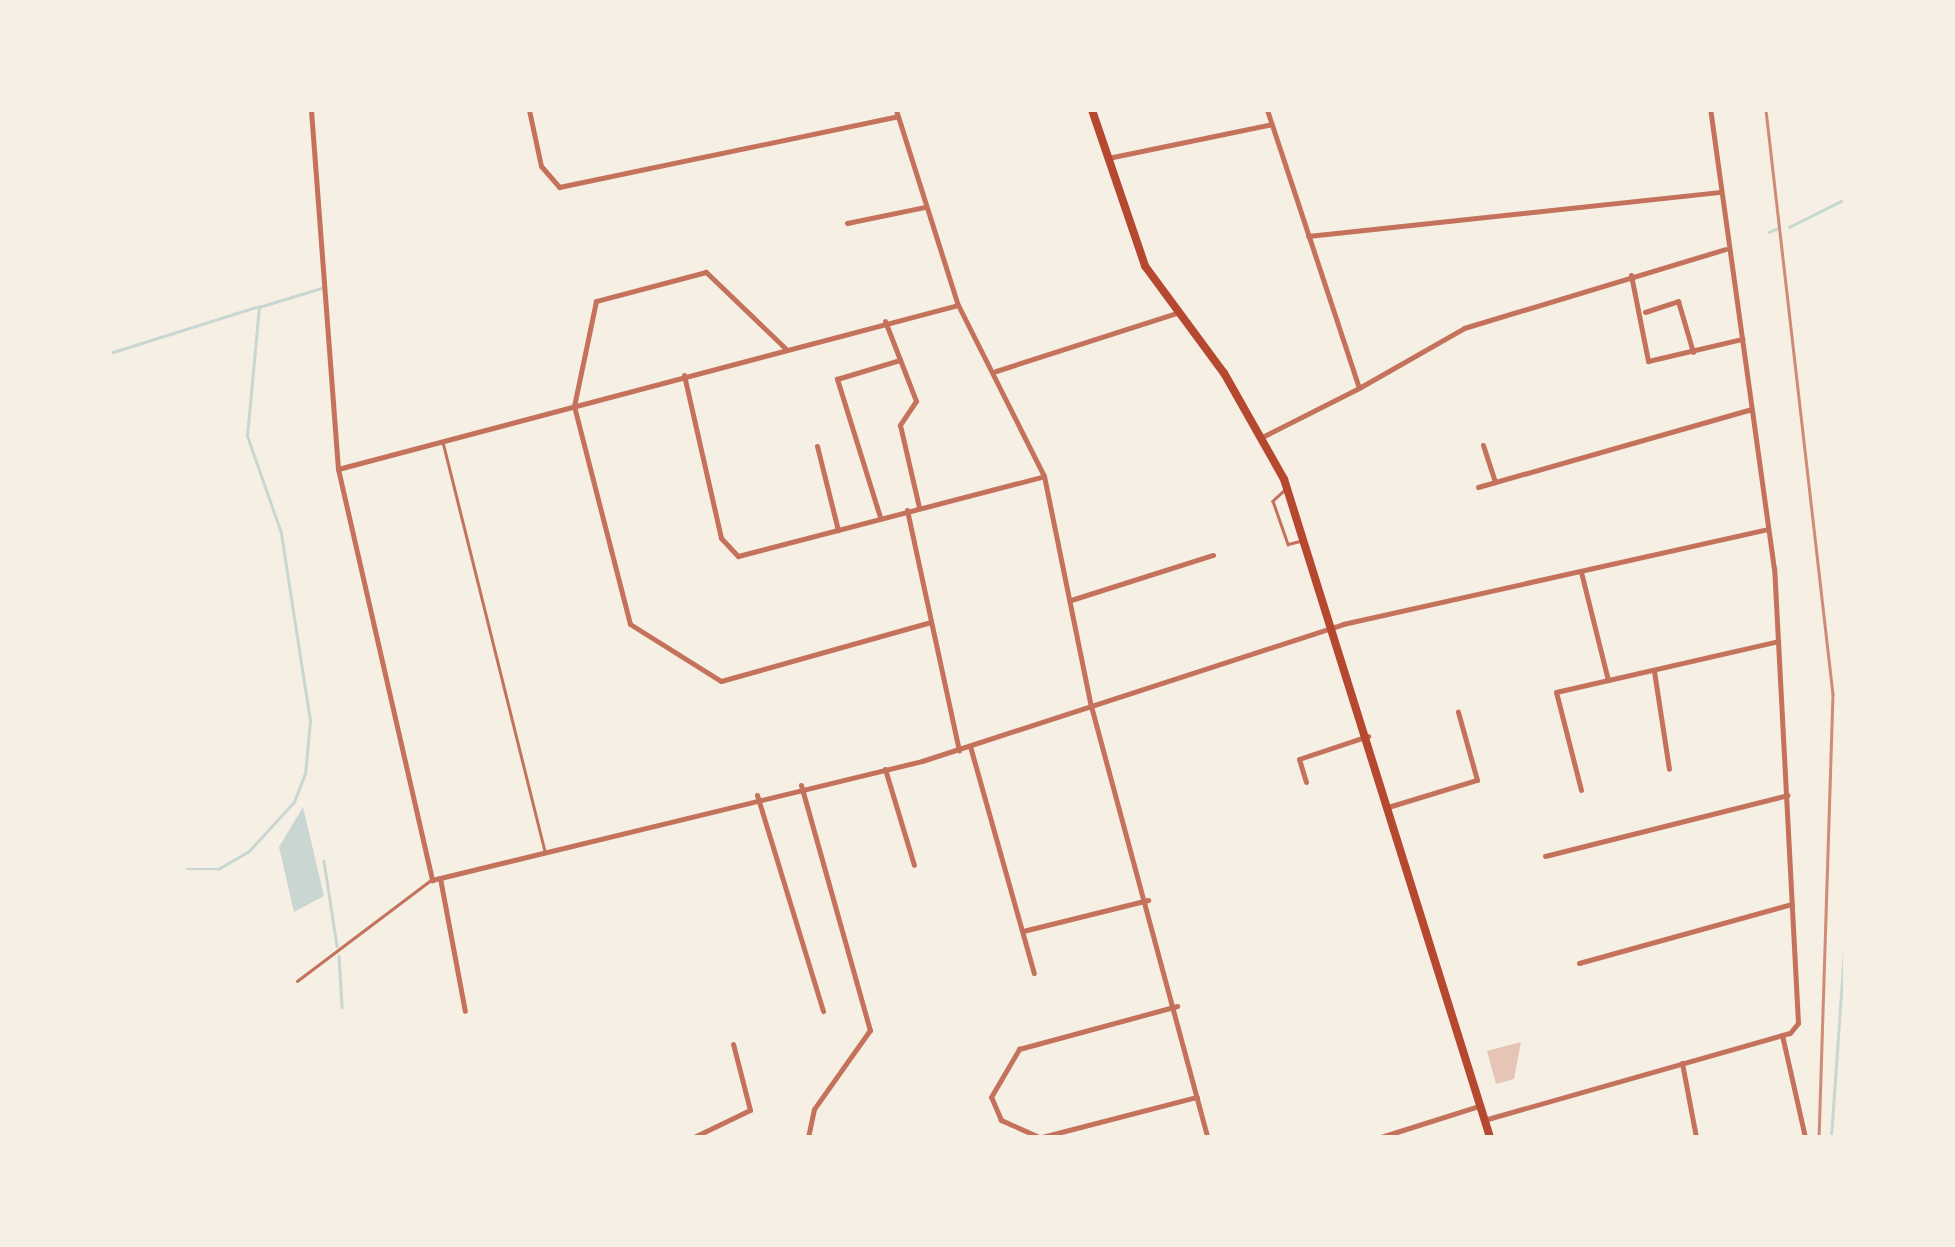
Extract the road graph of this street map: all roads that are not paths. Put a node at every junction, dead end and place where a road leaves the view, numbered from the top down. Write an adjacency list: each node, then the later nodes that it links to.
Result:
1 (310, 110): 32 (street)
2 (529, 110): 6 (street)
3 (1092, 110): 8 (main road)
4 (1267, 110): 7 (street)
5 (1710, 110): 9 (street)
6 (897, 113): 10 (street)
7 (1272, 124): 8 (street); 12 (street)
8 (1106, 159): 17 (main road)
9 (1719, 192): 12 (street); 13 (street)
10 (925, 207): 11 (street); 15 (street)
11 (847, 223)
12 (1308, 236): 25 (street)
13 (1724, 249): 14 (street); 19 (street)
14 (1631, 274): 16 (street); 25 (street)
15 (958, 305): 18 (street); 23 (street)
16 (1644, 312): 21 (street); 21 (street)
17 (1177, 313): 23 (street); 28 (main road)
18 (885, 321): 20 (street); 22 (street)
19 (1743, 338): 21 (street); 27 (street)
20 (785, 348): 24 (street); 26 (street)
21 (1692, 352)
22 (900, 360): 37 (street); 39 (street)
23 (996, 371): 33 (street)
24 (684, 376): 26 (street); 41 (street)
25 (1359, 388): 28 (street)
26 (574, 406): 29 (street); 46 (street)
27 (1749, 410): 34 (street); 40 (street)
28 (1264, 436): 36 (main road)
29 (443, 440): 32 (street); 64 (lane)
30 (1484, 445): 34 (street)
31 (817, 446): 41 (street)
32 (338, 469): 68 (street)
33 (1044, 476): 37 (street); 45 (street)
34 (1495, 482): 35 (street)
35 (1478, 487)
36 (1288, 489): 42 (main road); 42 (lane)
37 (920, 507): 38 (street)
38 (907, 510): 39 (street); 46 (street)
39 (880, 518): 41 (street)
40 (1768, 529): 44 (street); 48 (street)
41 (838, 530)
42 (1306, 538): 47 (main road)
43 (1214, 555): 45 (street)
44 (1581, 570): 47 (street); 50 (street)
45 (1072, 600): 51 (street)
46 (931, 622): 55 (street)
47 (1337, 626): 51 (street); 53 (main road)
48 (1778, 641): 49 (street); 62 (street)
49 (1654, 670): 50 (street); 57 (street)
50 (1608, 680): 60 (street)
51 (1091, 706): 54 (street); 69 (street)
52 (1458, 712): 63 (street)
53 (1368, 736): 58 (street); 63 (main road)
54 (970, 746): 55 (street); 71 (street)
55 (959, 750): 56 (street)
56 (885, 768): 59 (street); 66 (street)
57 (1669, 769)
58 (1306, 782)
59 (801, 784): 61 (street); 85 (street)
60 (1581, 790)
61 (757, 795): 64 (street); 77 (street)
62 (1786, 795): 65 (street); 70 (street)
63 (1388, 807): 82 (main road)
64 (546, 852): 67 (street)
65 (1546, 856)
66 (914, 865)
67 (440, 878): 68 (street); 76 (street)
68 (432, 880): 74 (lane)
69 (1148, 900): 71 (street); 75 (street)
70 (1792, 904): 72 (street); 78 (street)
71 (1023, 931): 73 (street)
72 (1579, 963)
73 (1034, 973)
74 (297, 981)
75 (1178, 1006): 81 (street); 86 (street)
76 (465, 1011)
77 (823, 1012)
78 (1782, 1035): 80 (street); 91 (street)
79 (733, 1044): 84 (street)
80 (1682, 1062): 83 (street); 90 (street)
81 (1197, 1097): 86 (street); 87 (street)
82 (1479, 1106): 83 (main road); 88 (street)
83 (1484, 1120): 89 (main road)
84 (694, 1137)
85 (808, 1137)
86 (1041, 1137)
87 (1207, 1137)
88 (1381, 1137)
89 (1490, 1137)
90 (1696, 1137)
91 (1805, 1137)

